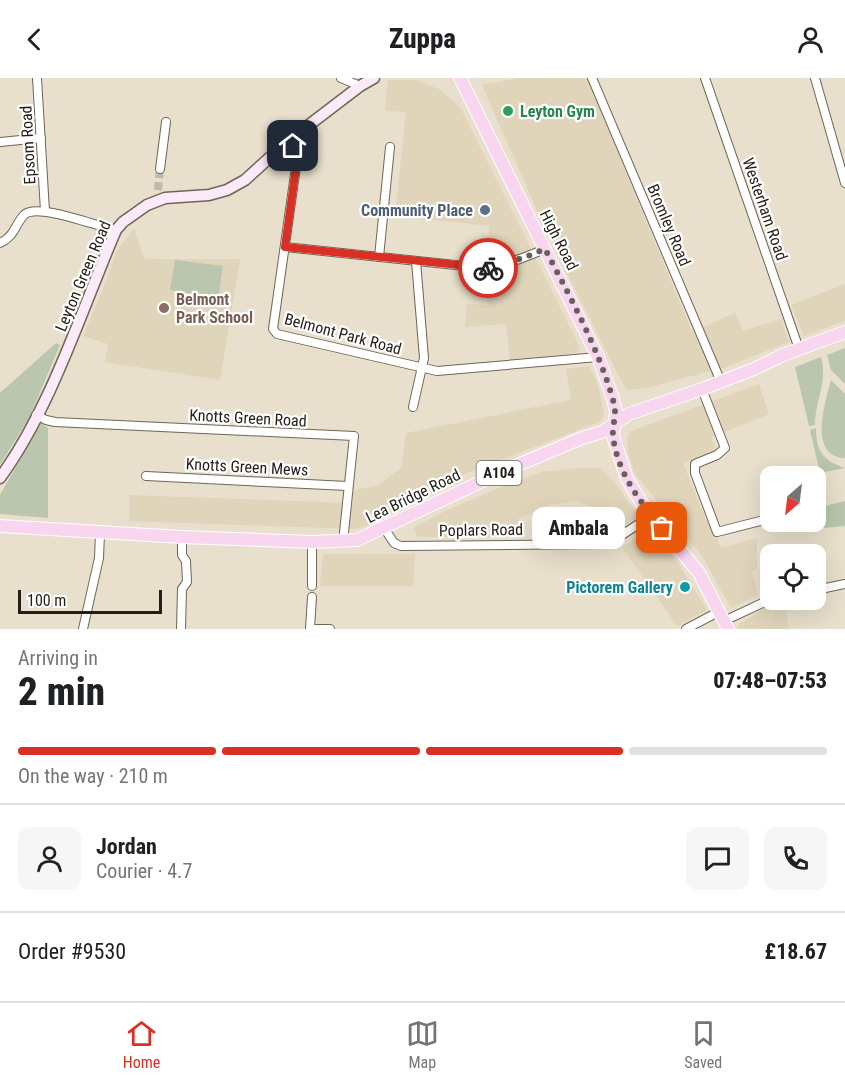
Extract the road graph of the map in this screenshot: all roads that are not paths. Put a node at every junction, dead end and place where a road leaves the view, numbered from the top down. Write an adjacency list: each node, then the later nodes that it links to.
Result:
1 (37, 78): 10 (street, Epsom Road)
2 (341, 78): 8 (street)
3 (374, 78): 8 (main road, Leyton Green Road)
4 (460, 78): 20 (main road, High Road)
5 (592, 78): 27 (street, Bromley Road)
6 (705, 78): 24 (street, Westerham Road)
7 (815, 78): 15 (street)
8 (360, 86): 11 (main road, Leyton Green Road)
9 (166, 122): 14 (street)
10 (41, 138): 12 (street); 16 (street, Epsom Road)
11 (288, 141): 17 (main road, Leyton Green Road); 19 (street, Belmont Park Road)
12 (0, 142)
13 (390, 147): 21 (street)
14 (160, 169)
15 (845, 183)
16 (45, 211): 17 (street); 18 (street)
17 (116, 230): 30 (main road, Leyton Green Road)
18 (0, 243)
19 (285, 247): 21 (street); 26 (street, Belmont Park Road)
20 (545, 249): 22 (street); 25 (main road, High Road)
21 (379, 257): 22 (street)
22 (416, 261): 26 (street)
23 (845, 332): 24 (main road, Lea Bridge Road / A104)
24 (799, 349): 27 (main road, Lea Bridge Road / A104)
25 (598, 357): 26 (street, Belmont Park Road); 31 (main road, High Road)
26 (422, 369): 29 (street)
27 (721, 382): 28 (main road, Lea Bridge Road / A104)
28 (702, 389): 31 (main road, Lea Bridge Road / A104); 36 (street)
29 (413, 408)
30 (36, 416): 33 (main road, Leyton Green Road); 34 (street, Knotts Green Road)
31 (615, 422): 35 (main road, High Road); 38 (main road, Lea Bridge Road / A104)
32 (146, 476): 34 (street, Knotts Green Mews)
33 (0, 478)
34 (347, 486): 42 (street, Knotts Green Road)
35 (651, 515): 38 (street, Poplars Road); 48 (main road, High Road)
36 (760, 521)
37 (0, 526): 39 (main road, Lea Bridge Road / A104)
38 (384, 528): 42 (main road, Lea Bridge Road / A104)
39 (100, 533): 40 (main road, Lea Bridge Road / A104); 49 (street)
40 (182, 537): 41 (main road, Lea Bridge Road / A104); 50 (street)
41 (312, 542): 42 (main road, Lea Bridge Road / A104); 44 (street)
42 (343, 542)
43 (845, 584): 45 (street)
44 (312, 586)
45 (826, 588)
46 (312, 597): 51 (street)
47 (760, 604): 48 (street)
48 (724, 620): 53 (street)
49 (83, 629)
50 (181, 629)
51 (310, 629): 52 (street)
52 (330, 629)
53 (686, 629)

